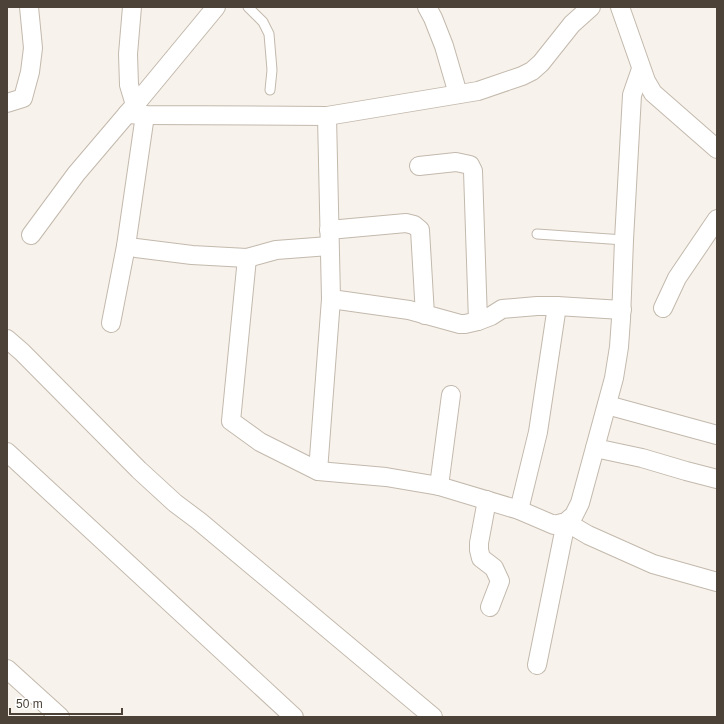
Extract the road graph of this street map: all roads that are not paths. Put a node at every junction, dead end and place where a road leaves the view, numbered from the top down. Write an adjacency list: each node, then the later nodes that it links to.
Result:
1 (29, 7): 11 (street)
2 (132, 7): 12 (street)
3 (216, 7): 12 (street)
4 (248, 7): 9 (lane)
5 (427, 7): 10 (street)
6 (591, 7): 10 (street)
7 (620, 7): 8 (street)
8 (641, 69): 14 (street); 20 (street)
9 (270, 90)
10 (458, 94): 13 (street)
11 (7, 102)
12 (136, 112): 13 (street); 18 (street); 21 (street)
13 (327, 116): 19 (street)
14 (717, 149)
15 (419, 166): 28 (street)
16 (717, 218): 25 (street)
17 (537, 234): 20 (lane)
18 (31, 235)
19 (329, 238): 22 (street); 23 (street); 27 (street)
20 (624, 240): 26 (street)
21 (126, 246): 22 (street); 29 (street)
22 (247, 258): 36 (street)
23 (330, 299): 27 (street); 36 (street)
24 (557, 306): 26 (street); 28 (street); 40 (street)
25 (663, 308)
26 (622, 310): 32 (street)
27 (425, 315): 28 (street)
28 (478, 321)
29 (111, 323)
30 (7, 338): 48 (street)
31 (451, 395): 38 (street)
32 (607, 405): 33 (street); 34 (street)
33 (717, 435)
34 (595, 448): 37 (street); 41 (street)
35 (7, 452): 47 (street)
36 (318, 471): 38 (street)
37 (717, 479)
38 (439, 486): 39 (street)
39 (487, 500): 40 (street); 43 (street)
40 (519, 510): 41 (street)
41 (566, 522): 42 (street); 44 (street)
42 (717, 582)
43 (490, 607)
44 (537, 666)
45 (7, 669): 46 (street)
46 (60, 717)
47 (294, 717)
48 (433, 717)

